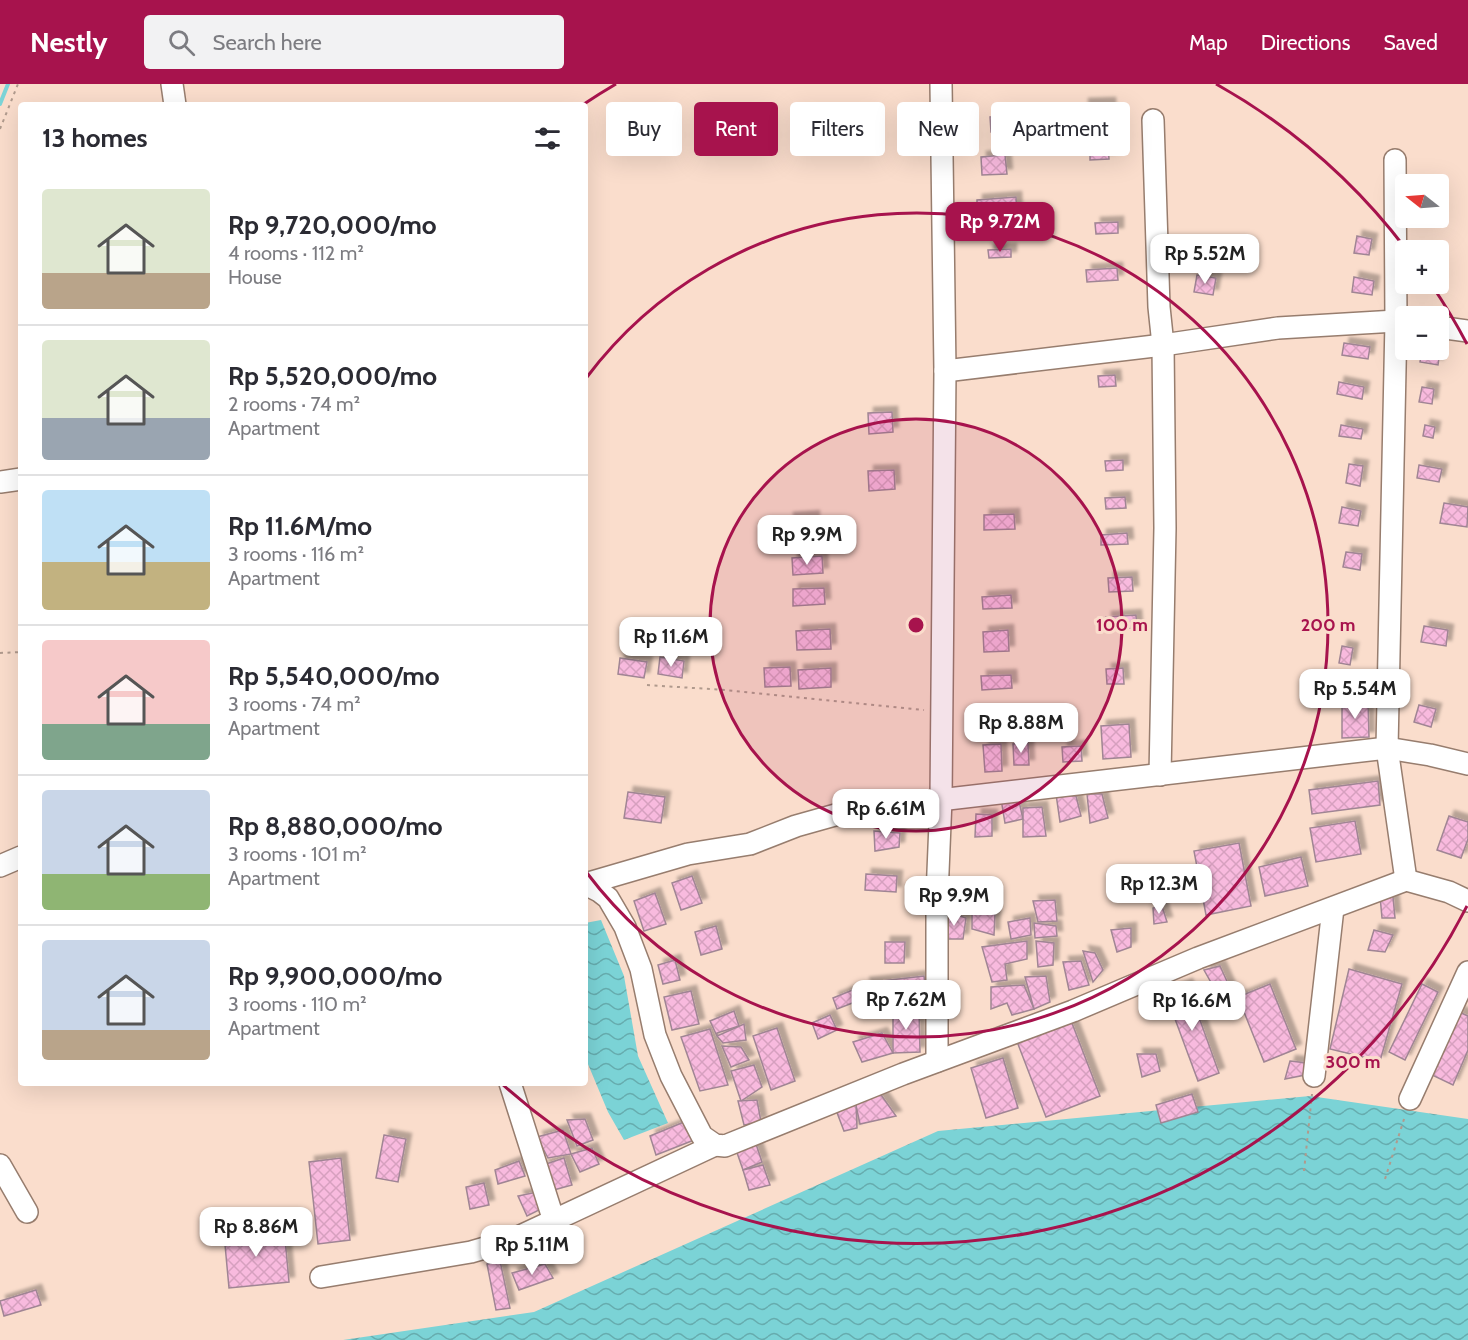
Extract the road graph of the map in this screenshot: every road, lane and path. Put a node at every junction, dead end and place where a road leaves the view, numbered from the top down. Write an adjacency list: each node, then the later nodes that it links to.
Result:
1 (18, 84): 6 (path)
2 (172, 84): 4 (street)
3 (941, 84): 14 (street)
4 (175, 102)
5 (1153, 120): 12 (street)
6 (0, 129)
7 (1395, 160): 8 (street)
8 (1400, 306)
9 (1395, 321): 12 (street)
10 (1449, 328): 11 (street)
11 (1468, 331)
12 (1162, 345): 14 (street); 23 (street)
13 (1400, 360): 21 (street)
14 (945, 371): 20 (street)
15 (18, 479): 16 (street)
16 (0, 482)
17 (18, 652): 18 (path)
18 (0, 653)
19 (647, 685): 20 (path)
20 (942, 712): 24 (street)
21 (1387, 748): 22 (street); 23 (street); 27 (street)
22 (1468, 764)
23 (1160, 775): 24 (street)
24 (941, 799): 28 (street); 33 (street)
25 (18, 858): 26 (street)
26 (0, 866)
27 (1406, 880): 30 (street); 31 (street)
28 (588, 883)
29 (588, 886): 37 (street)
30 (1468, 901)
31 (1333, 908): 33 (street); 34 (street)
32 (1468, 972): 36 (street)
33 (937, 1061): 37 (street)
34 (1314, 1076): 39 (path)
35 (511, 1086): 42 (street)
36 (1410, 1099): 40 (path)
37 (715, 1145): 42 (street)
38 (0, 1165): 41 (street)
39 (1304, 1171)
40 (1385, 1179)
41 (27, 1212)
42 (554, 1221): 43 (street)
43 (321, 1277)

